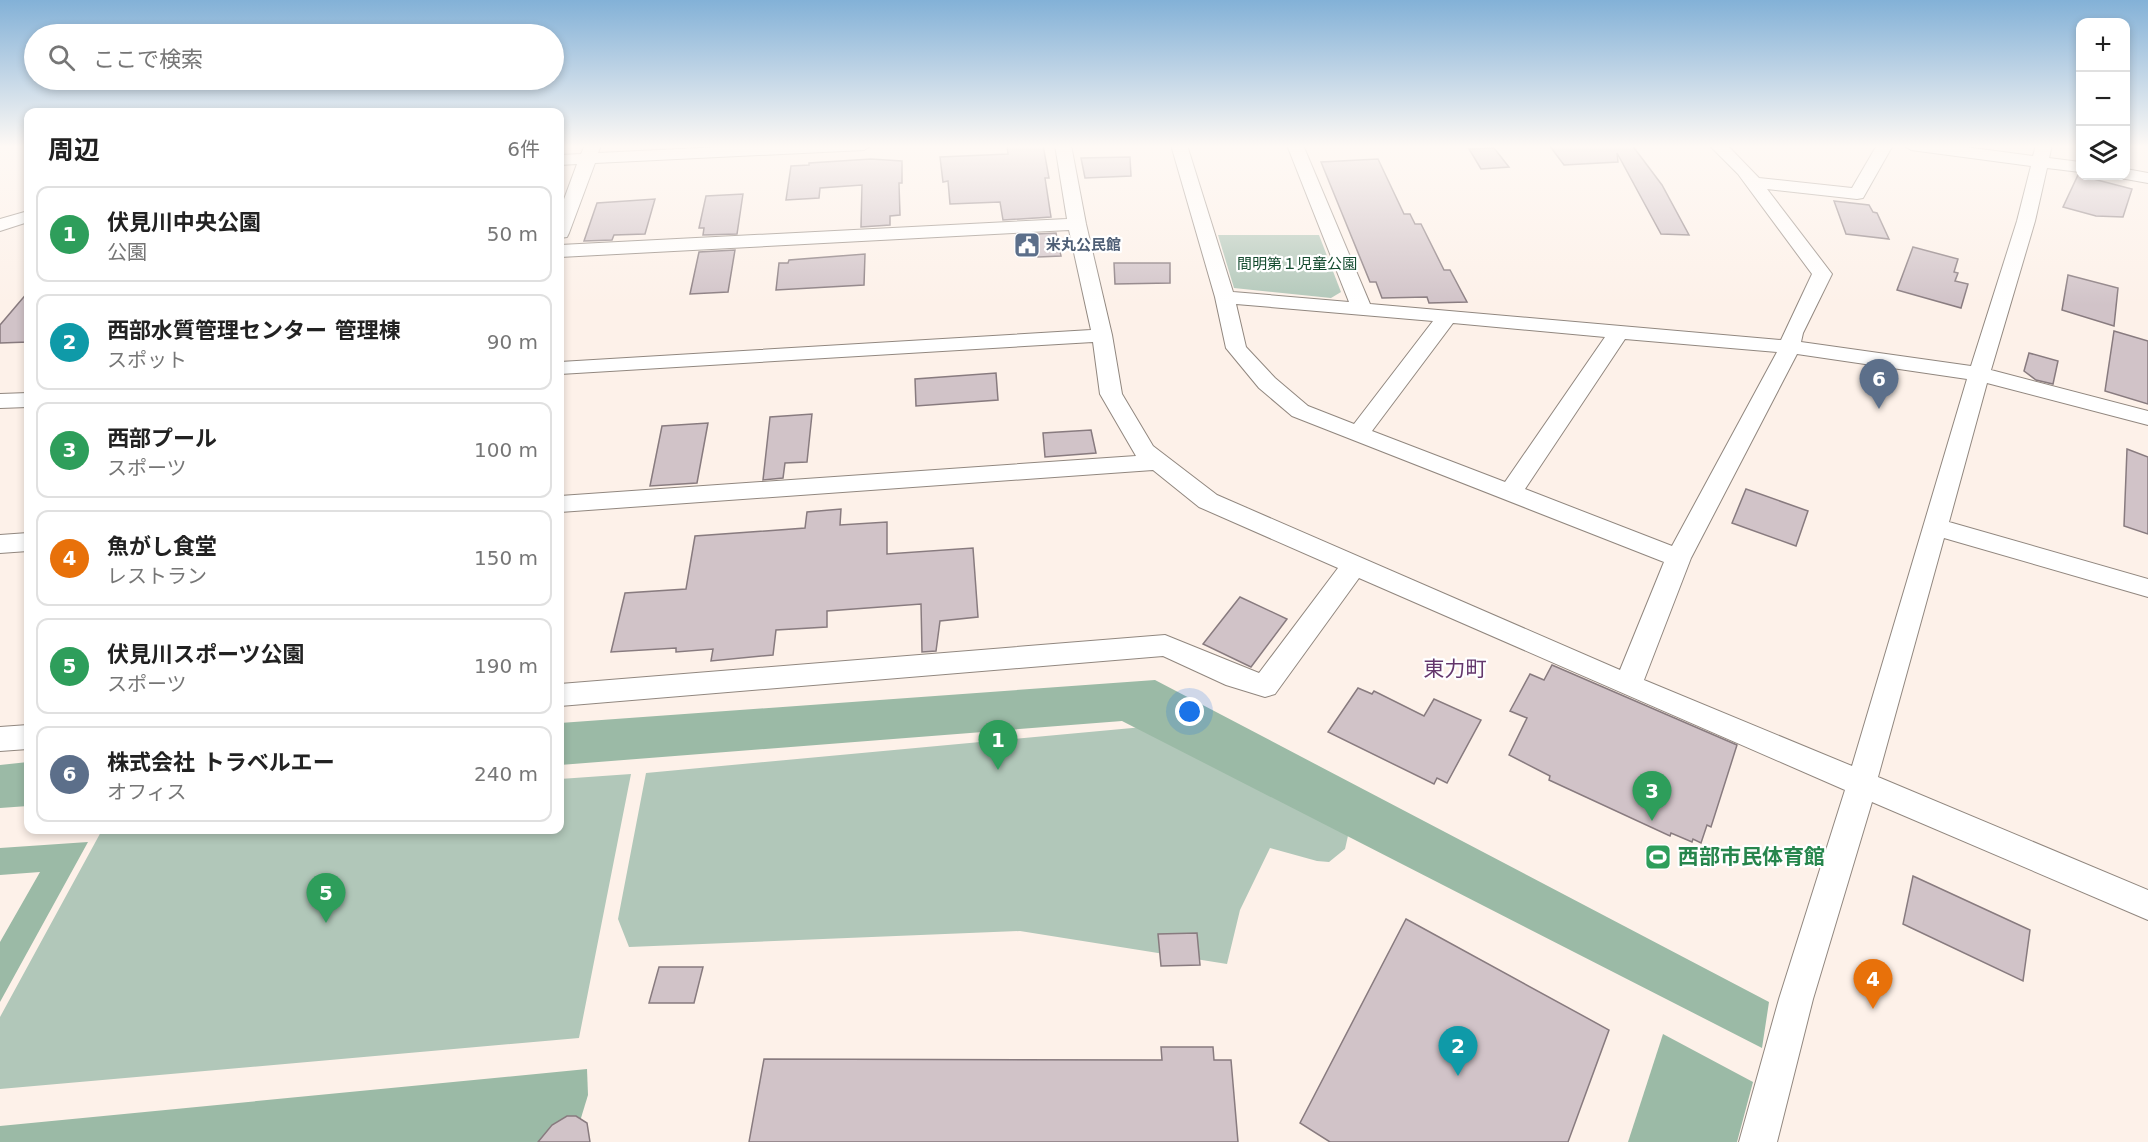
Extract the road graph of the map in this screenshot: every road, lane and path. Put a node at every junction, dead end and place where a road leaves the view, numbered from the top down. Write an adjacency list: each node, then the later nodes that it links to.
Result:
1 (573, 198): 8 (street)
2 (1072, 198): 9 (street)
3 (1195, 198): 12 (street)
4 (1317, 198): 13 (street)
5 (1764, 198): 17 (street)
6 (2031, 198): 19 (street)
7 (24, 217): 10 (street)
8 (564, 222)
9 (1077, 224): 11 (street); 16 (street)
10 (0, 225)
11 (564, 251)
12 (1225, 297): 13 (street); 23 (street)
13 (1362, 309): 14 (street)
14 (1447, 317): 15 (street); 23 (street)
15 (1619, 332): 17 (street); 25 (street)
16 (1102, 335): 18 (street); 24 (street)
17 (1790, 347): 19 (street); 30 (street)
18 (564, 368)
19 (1978, 374): 22 (street); 27 (street)
20 (24, 400): 21 (street)
21 (0, 401)
22 (2148, 418)
23 (1358, 434): 25 (street)
24 (1156, 462): 26 (street); 31 (street)
25 (1510, 493): 30 (street)
26 (564, 504)
27 (1936, 527): 32 (street); 37 (street)
28 (24, 542): 29 (street)
29 (0, 544)
30 (1678, 558): 33 (street)
31 (1354, 566): 33 (street); 34 (street)
32 (2148, 588)
33 (1628, 685): 37 (street)
34 (564, 695)
35 (24, 737): 36 (street)
36 (0, 740)
37 (1861, 784): 38 (street); 39 (street)
38 (2148, 905)
39 (1758, 1142)

